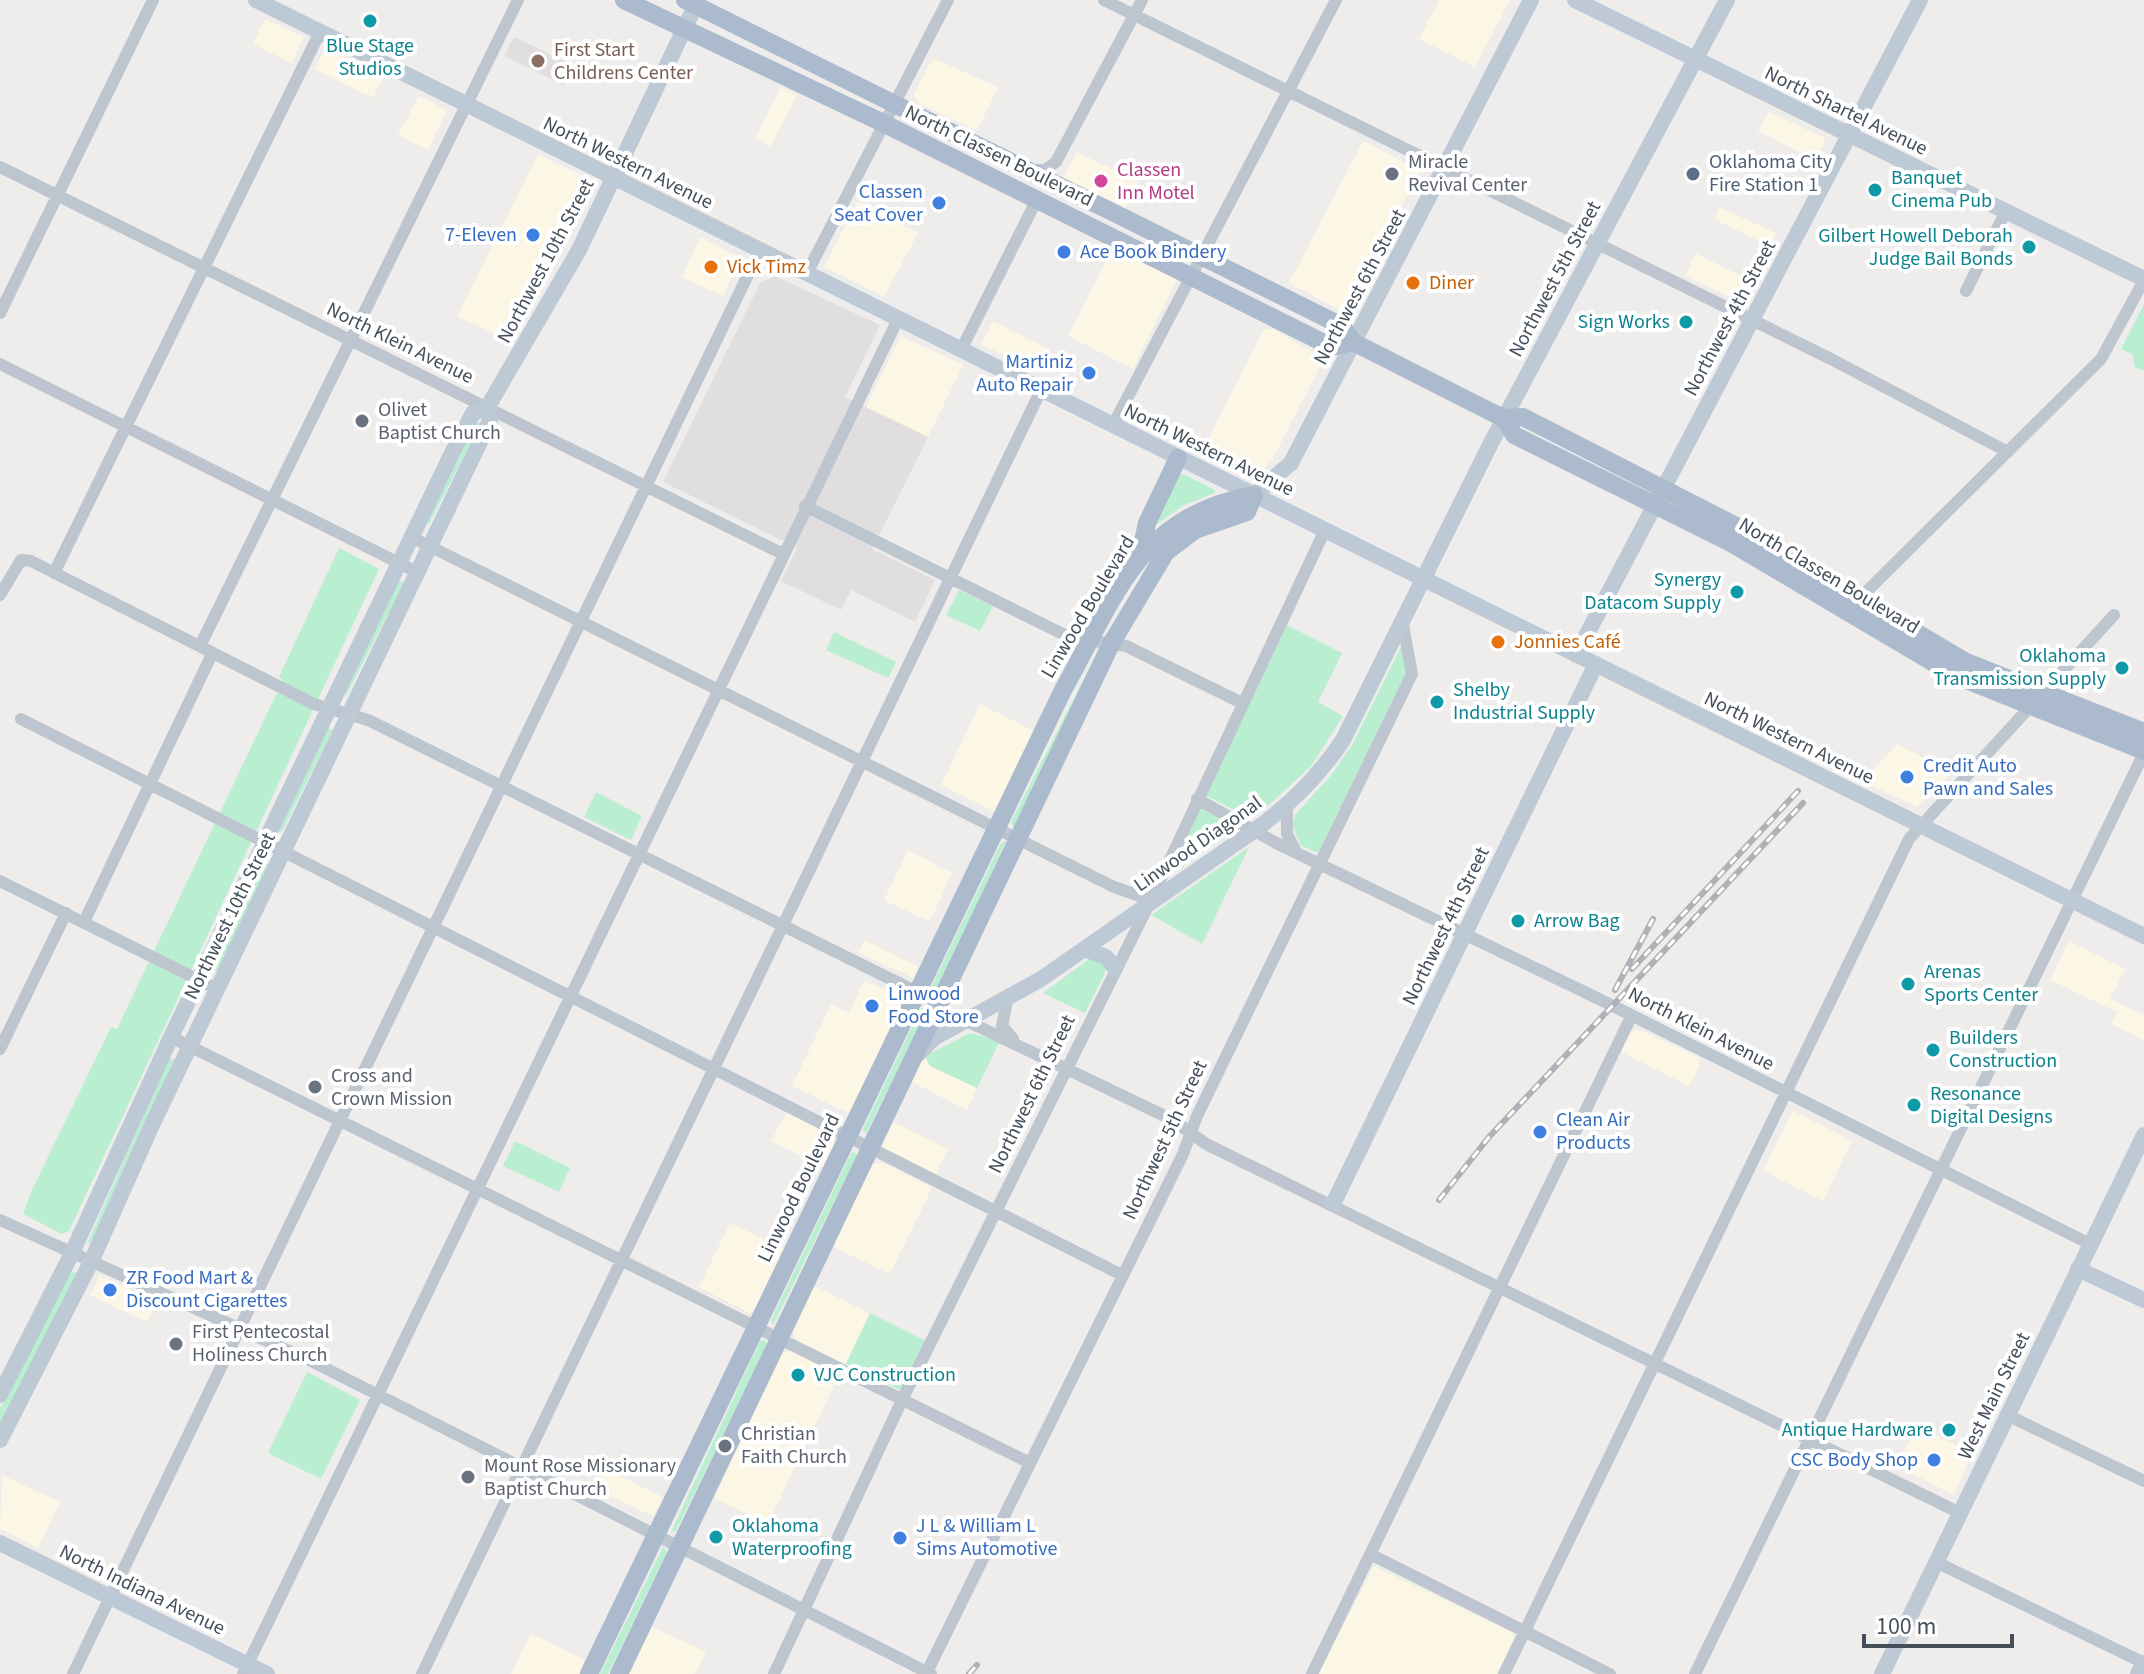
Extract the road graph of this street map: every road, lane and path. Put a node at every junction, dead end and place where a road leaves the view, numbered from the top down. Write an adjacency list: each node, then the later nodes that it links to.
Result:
1 (153, 0): 29 (street)
2 (256, 0): 16 (main road, North Western Avenue)
3 (518, 0): 20 (street)
4 (624, 0): 15 (main road, North Classen Boulevard)
5 (948, 0): 19 (street)
6 (1104, 0): 14 (street)
7 (1142, 0): 14 (street)
8 (1336, 0): 18 (street)
9 (1531, 0): 26 (main road, Northwest 6th Street)
10 (1575, 0): 17 (main road, North Shartel Avenue)
11 (1727, 0): 17 (main road, Northwest 5th Street)
12 (1920, 0): 22 (main road, Northwest 4th Street)
13 (693, 2): 15 (main road, Northwest 10th Street); 19 (main road, North Classen Boulevard)
14 (1134, 15): 18 (street); 23 (street)
15 (685, 30): 21 (main road, North Classen Boulevard); 27 (main road, Northwest 10th Street)
16 (320, 32): 20 (main road, North Western Avenue); 35 (street)
17 (1695, 60): 22 (main road, North Shartel Avenue); 32 (main road, Northwest 5th Street)
18 (1288, 91): 26 (street); 34 (street)
19 (894, 103): 21 (street); 25 (main road, North Classen Boulevard)
20 (466, 104): 27 (main road, North Western Avenue); 43 (street)
21 (883, 123): 30 (main road, North Classen Boulevard); 36 (street)
22 (1849, 136): 31 (main road, North Shartel Avenue); 42 (main road, Northwest 4th Street)
23 (1056, 162): 25 (street); 28 (street)
24 (0, 167): 29 (street, North Klein Avenue)
25 (1029, 169): 28 (main road, North Classen Boulevard)
26 (1444, 169): 32 (street); 44 (main road, Northwest 6th Street)
27 (614, 178): 33 (main road, North Western Avenue); 48 (main road, Northwest 10th Street)
28 (1061, 185): 34 (main road, North Classen Boulevard)
29 (57, 195): 35 (street, North Klein Avenue); 40 (street)
30 (1037, 199): 37 (main road, North Classen Boulevard); 45 (street)
31 (2006, 211): 38 (main road, North Shartel Avenue); 39 (street)
32 (1596, 243): 42 (street); 49 (main road, Northwest 5th Street)
33 (760, 250): 36 (main road, North Western Avenue); 54 (street)
34 (1202, 256): 37 (street); 44 (main road, North Classen Boulevard)
35 (204, 268): 43 (street, North Klein Avenue); 51 (street)
36 (807, 273): 41 (main road, North Western Avenue)
37 (1192, 276): 44 (main road, North Classen Boulevard); 50 (street)
38 (2144, 279): 52 (street)
39 (1966, 291)
40 (0, 313)
41 (898, 319): 45 (main road, North Western Avenue); 58 (street)
42 (1752, 320): 52 (street); 56 (main road, Northwest 4th Street)
43 (350, 341): 48 (street, North Klein Avenue); 57 (street)
44 (1353, 342): 49 (main road, North Classen Boulevard); 55 (main road, Northwest 6th Street)
45 (961, 350): 47 (main road, North Western Avenue)
46 (0, 364): 51 (street)
47 (1041, 390): 50 (main road, North Western Avenue); 67 (street)
48 (487, 408): 54 (street, North Klein Avenue); 60 (main road, Northwest 10th Street); 61 (main road, Northwest 10th Street)
49 (1504, 418): 56 (main road, North Classen Boulevard); 68 (main road, Northwest 5th Street)
50 (1113, 425): 53 (main road, North Western Avenue)
51 (126, 427): 57 (street); 66 (street)
52 (2008, 452): 70 (street)
53 (1178, 458): 55 (main road, North Western Avenue); 63 (main road)
54 (647, 487): 62 (street, North Klein Avenue); 73 (street)
55 (1254, 495): 59 (main road, North Western Avenue); 63 (main road, Linwood Boulevard); 75 (main road, Linwood Boulevard)
56 (1659, 497): 70 (main road, North Classen Boulevard); 78 (main road, Northwest 4th Street)
57 (272, 500): 64 (street); 76 (street)
58 (805, 506): 62 (street); 67 (street)
59 (1325, 530): 68 (main road, North Western Avenue); 82 (street, Northwest 6th Street)
60 (411, 537): 61 (street); 64 (main road, Northwest 10th Street)
61 (430, 547): 65 (main road, Northwest 10th Street); 73 (street)
62 (783, 554): 80 (street)
63 (1140, 557): 74 (main road, Linwood Boulevard)
64 (399, 563): 65 (street); 83 (main road, Northwest 10th Street)
65 (417, 572): 84 (main road, Northwest 10th Street)
66 (54, 573): 69 (street); 76 (street)
67 (950, 578): 74 (street); 88 (street)
68 (1422, 578): 72 (main road, Linwood Diagonal); 78 (main road, North Western Avenue)
69 (0, 595)
70 (1852, 606): 81 (main road, North Classen Boulevard)
71 (2114, 615): 81 (street)
72 (1402, 620): 92 (main road, Linwood Diagonal); 101 (street, Northwest 5th Street)
73 (581, 622): 80 (street); 90 (street)
74 (1090, 642): 75 (street); 94 (main road, Linwood Boulevard)
75 (1111, 644): 82 (street); 96 (main road, Linwood Boulevard)
76 (200, 646): 77 (street)
77 (212, 654): 83 (street); 89 (street)
78 (1576, 655): 79 (main road, North Western Avenue)
79 (1596, 664): 93 (main road, North Western Avenue); 109 (main road, Northwest 4th Street)
80 (719, 689): 88 (street); 100 (street)
81 (2037, 698): 86 (main road, North Classen Boulevard); 87 (main road, North Classen Boulevard); 93 (street)
82 (1242, 703): 91 (street, Northwest 6th Street)
83 (329, 708): 84 (street); 97 (main road, Northwest 10th Street)
84 (349, 714): 90 (street); 99 (main road, Northwest 10th Street)
85 (21, 719): 89 (street)
86 (2144, 732)
87 (2144, 752): 104 (street)
88 (862, 763): 94 (street); 108 (street)
89 (150, 784): 97 (street); 106 (street)
90 (501, 787): 100 (street); 107 (street)
91 (1197, 799): 95 (street, North Klein Avenue); 103 (street, Northwest 6th Street)
92 (1287, 807): 95 (main road, Linwood Diagonal); 98 (street)
93 (1920, 826): 104 (main road, North Western Avenue); 128 (street)
94 (997, 829): 96 (street); 115 (main road, Linwood Boulevard)
95 (1255, 830): 98 (street, North Klein Avenue); 103 (main road, Linwood Diagonal)
96 (1017, 838): 103 (street); 118 (main road, Linwood Boulevard)
97 (265, 841): 99 (street); 113 (main road, Northwest 10th Street)
98 (1295, 850): 101 (street, North Klein Avenue)
99 (283, 852): 107 (street); 114 (main road, Northwest 10th Street)
100 (638, 856): 108 (street); 116 (street)
101 (1320, 862): 109 (street, North Klein Avenue); 130 (street, Northwest 5th Street)
102 (0, 881): 105 (street)
103 (1151, 900): 111 (main road, Linwood Diagonal); 112 (street, Northwest 6th Street)
104 (2071, 900): 110 (main road, North Western Avenue); 134 (street)
105 (66, 913): 106 (street); 124 (street)
106 (84, 922): 113 (street)
107 (433, 928): 116 (street); 129 (street)
108 (783, 928): 115 (street); 126 (street)
109 (1464, 935): 119 (street, North Klein Avenue); 136 (main road, Northwest 4th Street)
110 (2144, 936)
111 (1084, 949): 112 (main road); 117 (main road, Linwood Diagonal)
112 (1115, 968): 127 (street, Northwest 6th Street)
113 (198, 980): 114 (street); 121 (main road, Northwest 10th Street)
114 (217, 989): 123 (main road, Northwest 10th Street)
115 (917, 993): 118 (street); 132 (main road, Linwood Boulevard)
116 (570, 998): 126 (street); 135 (street)
117 (1007, 1001): 120 (main road, Linwood Diagonal); 122 (street)
118 (939, 1003): 125 (main road, Linwood Boulevard)
119 (1631, 1017): 128 (street, North Klein Avenue); 145 (street)
120 (967, 1021): 122 (street); 125 (main road, Linwood Diagonal)
121 (171, 1037): 123 (street); 140 (main road, Northwest 10th Street)
122 (1019, 1043): 127 (street)
123 (190, 1046): 129 (street); 142 (main road, Northwest 10th Street)
124 (0, 1049)
125 (910, 1063): 133 (main road, Linwood Boulevard)
126 (714, 1067): 132 (street); 141 (street)
127 (1066, 1068): 130 (street); 137 (street, Northwest 6th Street)
128 (1785, 1094): 134 (street, North Klein Avenue); 150 (street)
129 (341, 1119): 135 (street); 148 (street)
130 (1190, 1133): 136 (street); 144 (street, Northwest 5th Street)
131 (2144, 1135): 139 (main road, West Main Street)
132 (848, 1136): 133 (street); 147 (main road, Linwood Boulevard)
133 (869, 1148): 137 (street); 149 (main road, Linwood Boulevard)
134 (1940, 1170): 139 (street, North Klein Avenue); 155 (street)
135 (478, 1188): 141 (street); 152 (street)
136 (1333, 1204): 145 (street)
137 (997, 1213): 144 (street); 153 (street, Northwest 6th Street)
138 (0, 1220): 140 (street)
139 (2090, 1244): 143 (main road, West Main Street)
140 (72, 1253): 142 (street); 151 (main road, Northwest 10th Street)
141 (622, 1259): 147 (street); 158 (street)
142 (91, 1262): 148 (street); 156 (main road, Northwest 10th Street)
143 (2078, 1269): 146 (main road); 154 (main road, West Main Street)
144 (1122, 1275): 157 (street, Northwest 5th Street)
145 (1500, 1286): 150 (street); 164 (street)
146 (2144, 1300)
147 (757, 1326): 149 (street); 161 (main road, Linwood Boulevard)
148 (241, 1328): 152 (street); 166 (street)
149 (781, 1338): 153 (street); 163 (main road, Linwood Boulevard)
150 (1655, 1362): 155 (street); 168 (street)
151 (0, 1395)
152 (377, 1395): 158 (street); 170 (street)
153 (903, 1398): 157 (street); 167 (street, Northwest 6th Street)
154 (2007, 1415): 159 (street); 160 (main road, West Main Street)
155 (1810, 1438): 160 (street); 181 (street)
156 (0, 1440)
157 (1028, 1462): 171 (street, Northwest 5th Street)
158 (522, 1466): 161 (street); 174 (street)
159 (2144, 1481)
160 (1960, 1513): 165 (main road, West Main Street)
161 (657, 1534): 163 (street); 175 (main road, Linwood Boulevard)
162 (0, 1543): 166 (main road, North Indiana Avenue)
163 (680, 1546): 167 (street); 176 (main road, Linwood Boulevard)
164 (1370, 1554): 168 (street); 178 (street)
165 (1936, 1562): 169 (street); 182 (main road, West Main Street)
166 (110, 1597): 170 (main road, North Indiana Avenue); 172 (street)
167 (806, 1608): 171 (street); 177 (street, Northwest 6th Street)
168 (1524, 1632): 179 (street); 180 (street)
169 (2144, 1663): 183 (main road)
170 (245, 1669): 173 (main road, North Indiana Avenue)
171 (929, 1673)
172 (73, 1674)
173 (267, 1674)
174 (422, 1674)
175 (589, 1674)
176 (619, 1674)
177 (774, 1674)
178 (1312, 1674)
179 (1504, 1674)
180 (1610, 1674)
181 (1695, 1674)
182 (1882, 1674)
183 (2138, 1674)

